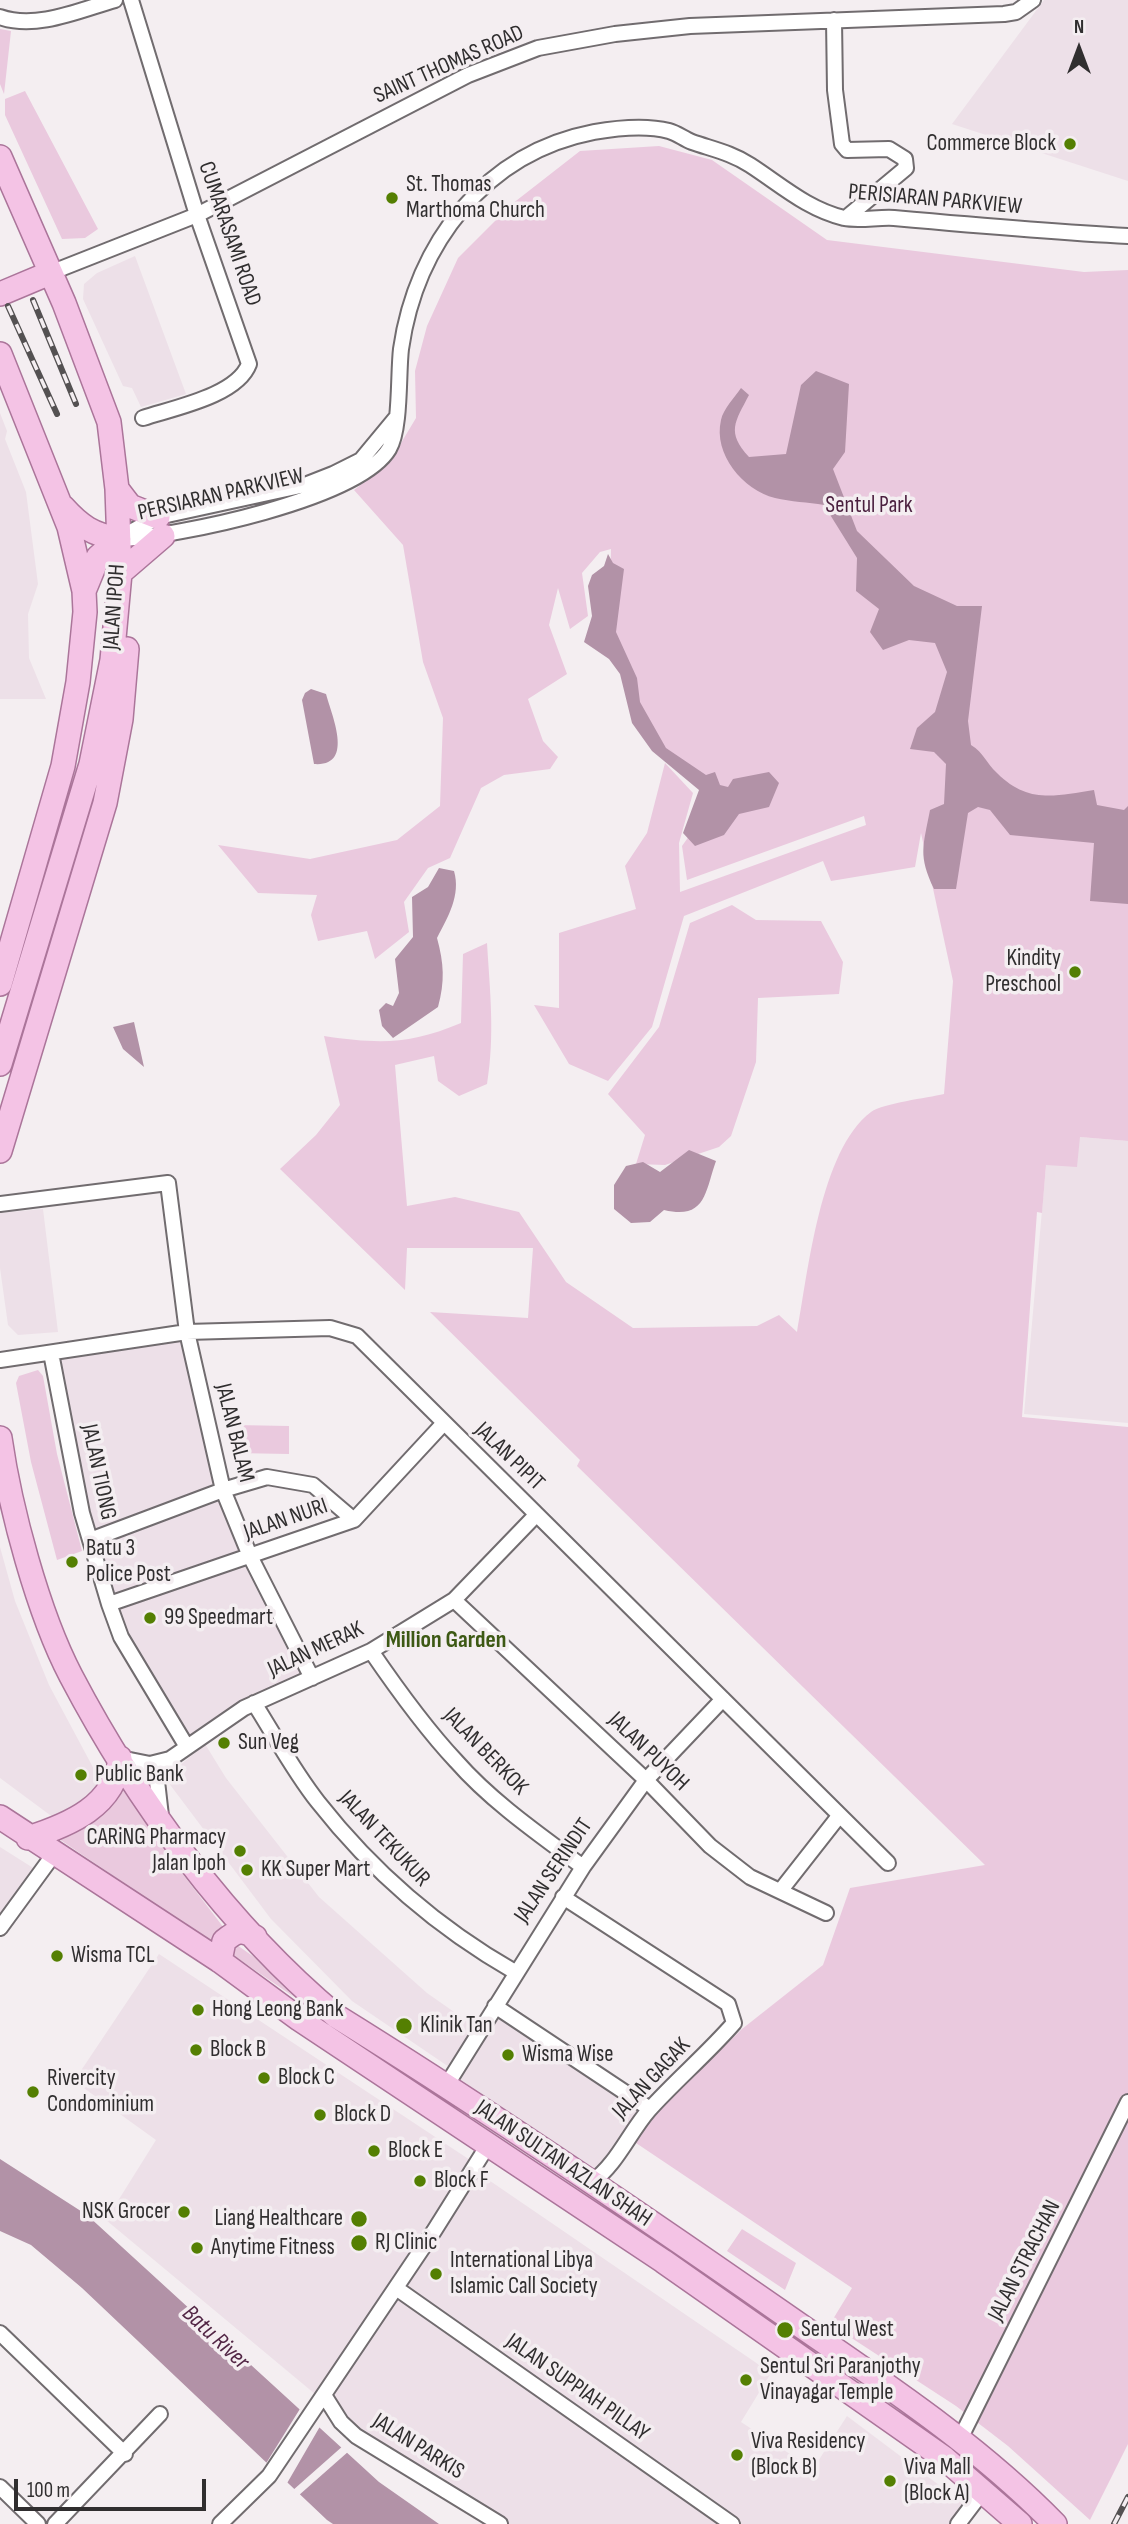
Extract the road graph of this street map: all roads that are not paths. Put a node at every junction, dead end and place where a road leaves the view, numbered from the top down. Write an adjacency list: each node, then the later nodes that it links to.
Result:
1 (115, 0): 4 (street)
2 (131, 0): 7 (street, CUMARASAMI ROAD)
3 (1028, 4): 5 (street, SAINT THOMAS ROAD)
4 (0, 17)
5 (834, 20): 7 (street, SAINT THOMAS ROAD); 8 (street)
6 (0, 157): 10 (main road, JALAN IPOH)
7 (197, 215): 10 (street, SAINT THOMAS ROAD); 13 (street, CUMARASAMI ROAD)
8 (846, 218): 9 (street, PERISIARAN PARKVIEW); 14 (street, PERISIARAN PARKVIEW)
9 (1128, 236)
10 (50, 274): 11 (main road); 15 (main road, JALAN IPOH)
11 (0, 293)
12 (0, 354): 16 (main road, JALAN IPOH)
13 (142, 418)
14 (368, 464): 17 (street, PERSIARAN PARKVIEW)
15 (117, 489): 17 (main road); 18 (main road, JALAN IPOH)
16 (54, 498): 18 (main road); 20 (main road, JALAN IPOH)
17 (160, 526): 18 (street, PERSIARAN PARKVIEW); 19 (main road)
18 (119, 539): 19 (main road, JALAN IPOH); 20 (main road)
19 (120, 573): 22 (main road, JALAN IPOH); 23 (main road)
20 (84, 590): 21 (main road, JALAN IPOH)
21 (0, 984)
22 (0, 1064)
23 (0, 1151)
24 (0, 1204): 25 (street, JALAN BALAM)
25 (187, 1332): 26 (street, JALAN PIPIT); 28 (street, JALAN PIPIT); 30 (street, JALAN BALAM)
26 (51, 1353): 27 (street, JALAN PIPIT); 33 (street, JALAN TIONG)
27 (0, 1360)
28 (443, 1424): 31 (street, JALAN PIPIT); 32 (street, JALAN NURI)
29 (0, 1438): 42 (main road, JALAN SULTAN AZLAN SHAH)
30 (223, 1490): 32 (street); 33 (street); 34 (street, JALAN BALAM)
31 (536, 1515): 35 (street, JALAN MERAK); 39 (street, JALAN PIPIT)
32 (354, 1520): 34 (street, JALAN NURI)
33 (90, 1539): 36 (street, JALAN TIONG)
34 (250, 1556): 36 (street, JALAN NURI); 38 (street, JALAN BALAM)
35 (454, 1600): 37 (street, JALAN MERAK); 44 (street, JALAN PUYOH)
36 (110, 1604): 41 (street, JALAN TIONG)
37 (371, 1650): 38 (street, JALAN MERAK); 51 (street, JALAN BERKOK)
38 (312, 1678): 40 (street, JALAN MERAK)
39 (723, 1699): 44 (street, JALAN SERINDIT); 45 (street, JALAN PIPIT)
40 (254, 1703): 41 (street, JALAN MERAK); 58 (street, JALAN TEKUKUR)
41 (187, 1747): 43 (street, JALAN MERAK)
42 (120, 1758): 43 (street); 47 (main road, JALAN SULTAN AZLAN SHAH); 48 (main road)
43 (170, 1759): 47 (street)
44 (646, 1780): 51 (street, JALAN SERINDIT); 52 (street, JALAN PUYOH)
45 (839, 1816): 50 (street, JALAN PIPIT); 52 (street)
46 (0, 1817): 48 (main road, JALAN SULTAN AZLAN SHAH)
47 (164, 1827): 56 (main road, JALAN SULTAN AZLAN SHAH)
48 (28, 1838): 49 (main road, JALAN SULTAN AZLAN SHAH)
49 (54, 1854): 55 (street); 57 (main road, JALAN SULTAN AZLAN SHAH)
50 (888, 1863)
51 (583, 1867): 53 (street, JALAN SERINDIT)
52 (781, 1890): 54 (street, JALAN PUYOH)
53 (563, 1897): 58 (street, JALAN SERINDIT); 63 (street, JALAN GAGAK)
54 (826, 1913)
55 (0, 1928)
56 (255, 1937): 57 (main road); 60 (main road, JALAN SULTAN AZLAN SHAH)
57 (220, 1961): 64 (main road, JALAN SULTAN AZLAN SHAH)
58 (515, 1972): 59 (street, JALAN SERINDIT)
59 (495, 2006): 61 (street, JALAN SERINDIT); 63 (street)
60 (336, 2016): 61 (main road, JALAN SULTAN AZLAN SHAH); 64 (main road)
61 (446, 2086): 65 (main road, JALAN SULTAN AZLAN SHAH)
62 (1128, 2102): 70 (street, JALAN STRACHAN)
63 (650, 2109): 65 (street, JALAN GAGAK)
64 (488, 2145): 66 (street); 73 (main road, JALAN SULTAN AZLAN SHAH)
65 (592, 2182): 70 (main road, JALAN SULTAN AZLAN SHAH)
66 (396, 2288): 68 (street); 78 (street, JALAN SUPPIAH PILLAY)
67 (0, 2333): 71 (street)
68 (324, 2395): 76 (street); 77 (street, JALAN PARKIS)
69 (160, 2414): 71 (street)
70 (960, 2439): 81 (main road, JALAN SULTAN AZLAN SHAH)
71 (125, 2454): 75 (street)
72 (0, 2487): 74 (street)
73 (983, 2491): 79 (street); 80 (main road, JALAN SULTAN AZLAN SHAH)
74 (38, 2524)
75 (55, 2524)
76 (220, 2524)
77 (500, 2524)
78 (732, 2524)
79 (958, 2524)
80 (1020, 2524)
81 (1055, 2524)

